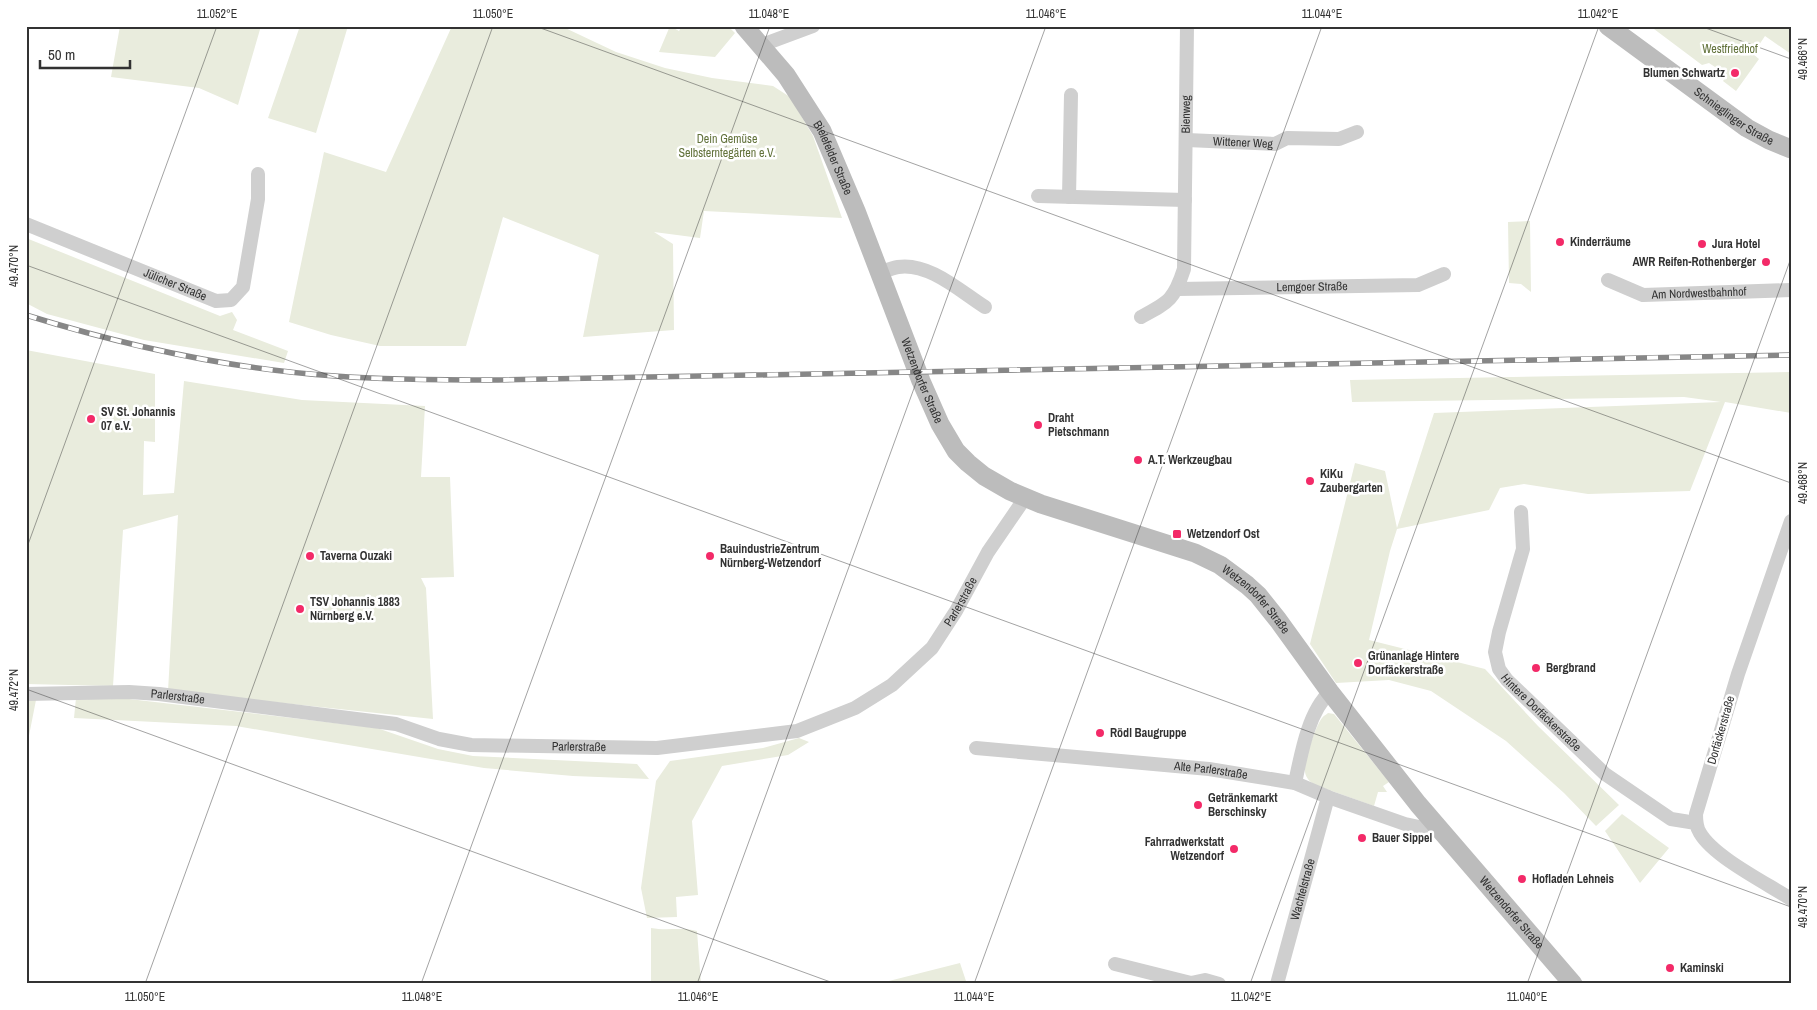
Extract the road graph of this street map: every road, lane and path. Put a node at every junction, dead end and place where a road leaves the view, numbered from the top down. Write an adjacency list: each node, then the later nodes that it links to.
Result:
1 (744, 26): 5 (street, Bielefelder Straße)
2 (813, 26): 5 (street)
3 (1187, 26): 8 (street, Bienweg)
4 (1608, 26): 9 (street, Schnieglinger Straße)
5 (762, 45): 15 (street, Bielefelder Straße)
6 (1071, 95): 12 (street)
7 (1357, 132): 8 (street, Wittener Weg)
8 (1187, 140): 13 (street, Bienweg)
9 (1791, 149)
10 (258, 174): 14 (street, Jülicher Straße)
11 (1038, 196): 12 (street)
12 (1069, 196): 13 (street)
13 (1185, 200): 18 (street, Bienweg)
14 (26, 224)
15 (879, 273): 20 (street, Bielefelder Straße); 21 (street)
16 (1444, 274): 18 (street, Lemgoer Straße)
17 (1608, 280): 19 (street, Am Nordwestbahnhof)
18 (1178, 289): 22 (street, Bienweg)
19 (1791, 290)
20 (892, 307): 23 (street, Wetzendorfer Straße)
21 (986, 307)
22 (1141, 318)
23 (1024, 498): 26 (street, Wetzendorfer Straße); 27 (street, Parlerstraße)
24 (1521, 512): 31 (street, Hintere Dorfäckerstraße)
25 (1791, 521): 31 (street, Dorfäckerstraße)
26 (1330, 692): 29 (street); 32 (street, Wetzendorfer Straße)
27 (26, 694)
28 (976, 748): 29 (street, Alte Parlerstraße)
29 (1295, 783): 30 (street, Alte Parlerstraße)
30 (1328, 797): 32 (street, Alte Parlerstraße); 36 (street, Wachtelstraße)
31 (1696, 823): 33 (street)
32 (1438, 828): 37 (street, Wetzendorfer Straße)
33 (1791, 900)
34 (1116, 964): 35 (street)
35 (1219, 984)
36 (1277, 984)
37 (1573, 984)

